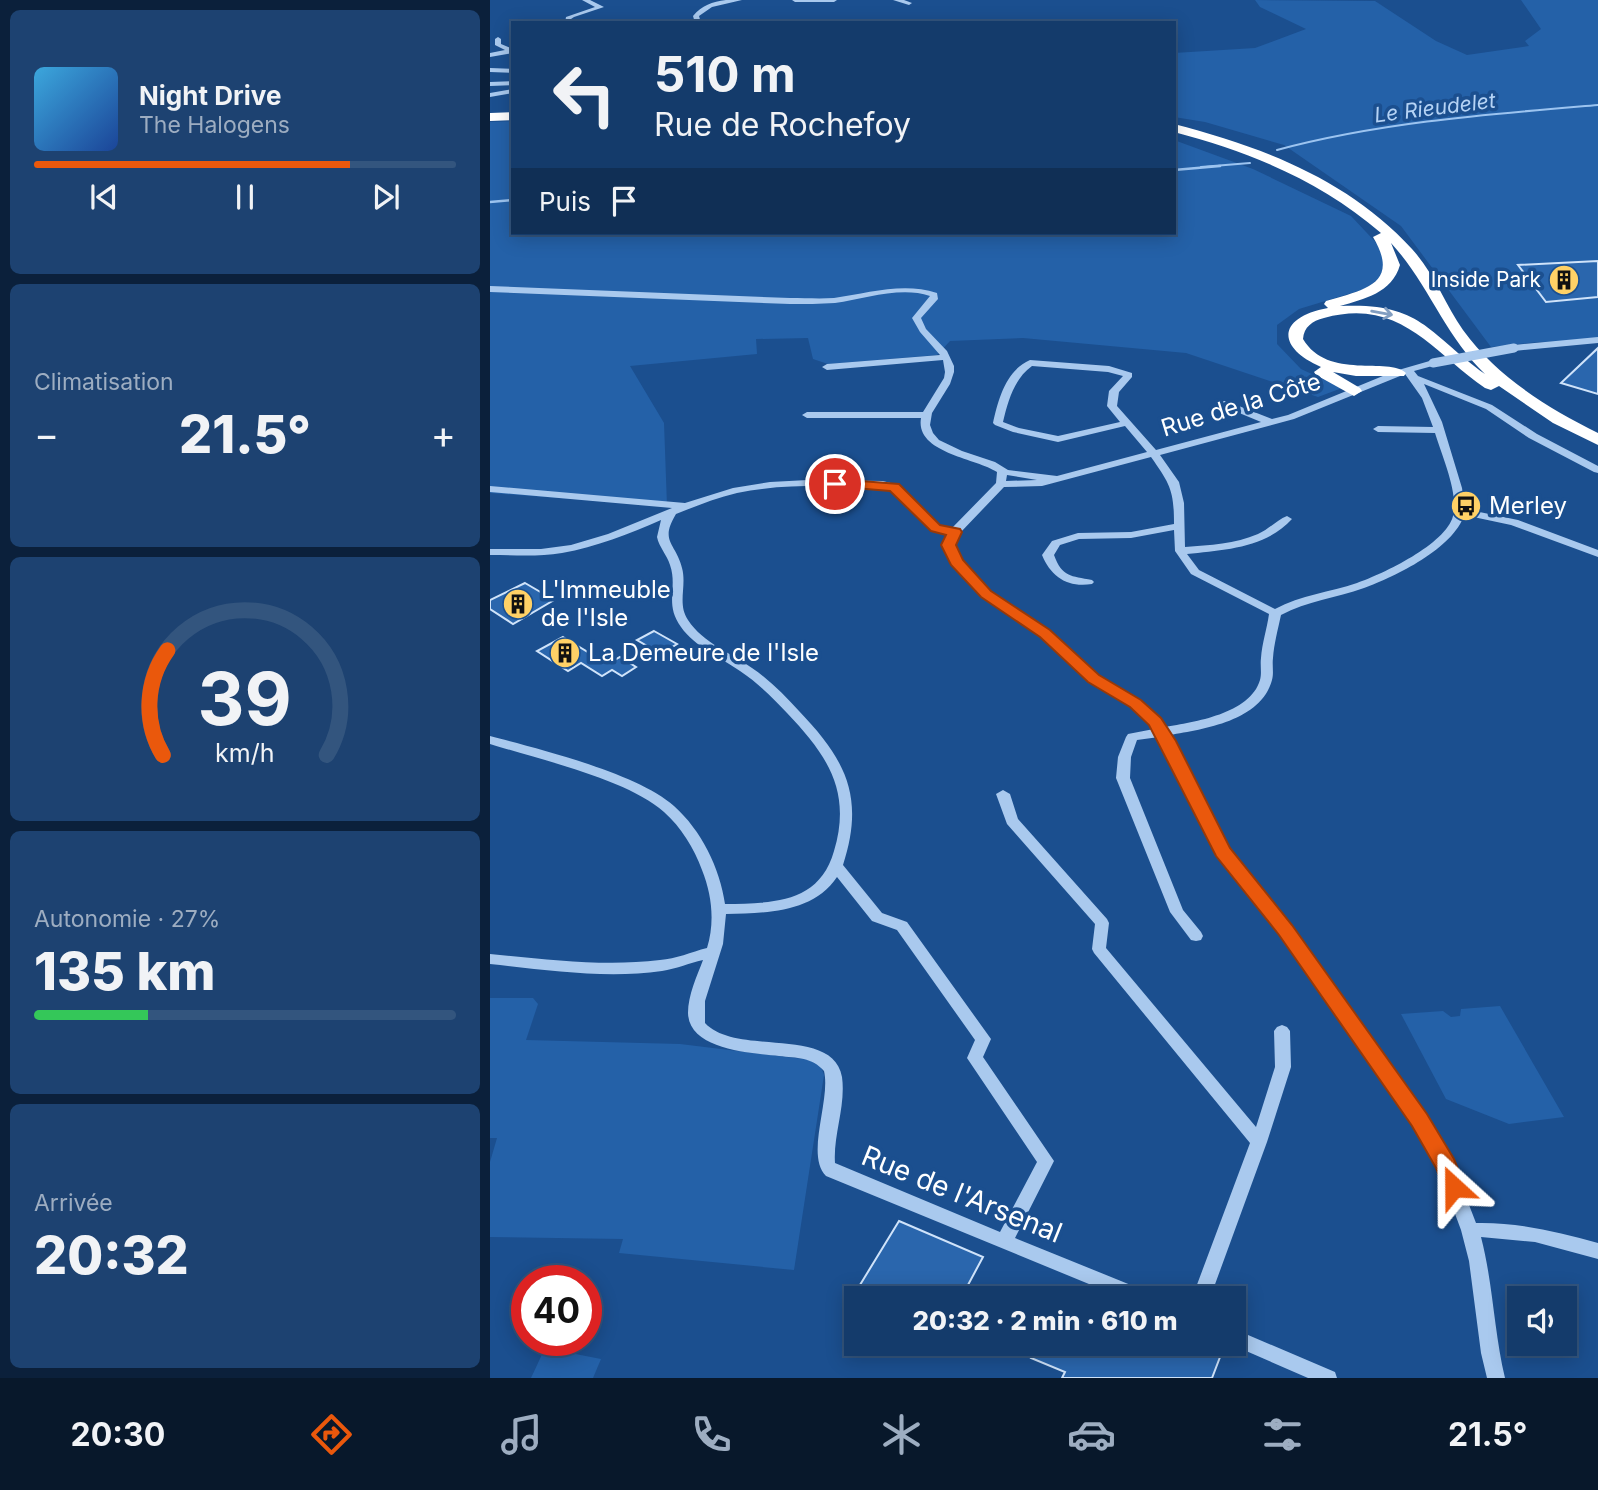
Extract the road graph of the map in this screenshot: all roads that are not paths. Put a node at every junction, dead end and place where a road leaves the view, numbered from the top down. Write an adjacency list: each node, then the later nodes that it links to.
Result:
1 (585, 0): 7 (street)
2 (738, 0): 8 (street)
3 (795, 0): 4 (street)
4 (834, 0)
5 (896, 0): 6 (street)
6 (909, 3)
7 (568, 21)
8 (697, 21)
9 (498, 39): 11 (street)
10 (511, 51): 12 (street)
11 (511, 51)
12 (490, 55)
13 (490, 70): 14 (street)
14 (511, 71)
15 (490, 83): 16 (street)
16 (511, 83)
17 (511, 91): 18 (street)
18 (490, 95)
19 (511, 117): 20 (highway)
20 (490, 118)
21 (1176, 131): 23 (highway)
22 (1176, 131): 39 (highway)
23 (1370, 224): 31 (highway); 39 (highway)
24 (490, 289): 26 (street)
25 (1598, 340): 29 (street, Rue de la Côte, bridge)
26 (946, 358): 27 (street); 34 (street)
27 (827, 367)
28 (1349, 371): 29 (highway); 31 (highway); 39 (highway, one-way to 39)
29 (1403, 371): 30 (street); 31 (street, Rue de la Côte)
30 (1419, 379): 38 (street); 41 (street)
31 (1358, 389): 35 (street, Rue de la Côte)
32 (1223, 403): 35 (street)
33 (807, 415): 34 (street)
34 (927, 415): 42 (street)
35 (1270, 422): 40 (street, Rue de la Côte)
36 (1127, 423): 36 (street); 40 (street)
37 (1378, 429): 38 (street)
38 (1438, 430): 45 (street)
39 (1598, 444)
40 (1154, 454): 42 (street, Rue de la Côte); 48 (street)
41 (1598, 470)
42 (1001, 477): 49 (street)
43 (490, 489): 44 (street)
44 (687, 506): 46 (street); 49 (street)
45 (1459, 511): 52 (street); 54 (street)
46 (671, 513): 51 (street); 58 (street)
47 (1287, 519): 50 (street)
48 (1179, 526): 50 (street); 53 (street)
49 (955, 532): 55 (street)
50 (1180, 551): 54 (street)
51 (490, 552)
52 (1598, 554)
53 (1088, 582)
54 (1275, 613): 55 (street)
55 (1162, 732): 60 (street); 65 (street)
56 (490, 740): 59 (street)
57 (1003, 794): 64 (street)
58 (838, 867): 59 (street); 66 (street)
59 (719, 909): 61 (street, Rue de l'Arsenal)
60 (1196, 936)
61 (712, 953): 62 (street); 66 (street, Rue de l'Arsenal)
62 (490, 959)
63 (1282, 1031): 64 (street)
64 (1259, 1142): 69 (street)
65 (1470, 1230): 67 (street); 72 (street)
66 (1004, 1242): 68 (street, Rue de l'Arsenal)
67 (1598, 1251)
68 (1112, 1286)
69 (1205, 1286)
70 (1246, 1342): 71 (street)
71 (1320, 1376)
72 (1496, 1378)

